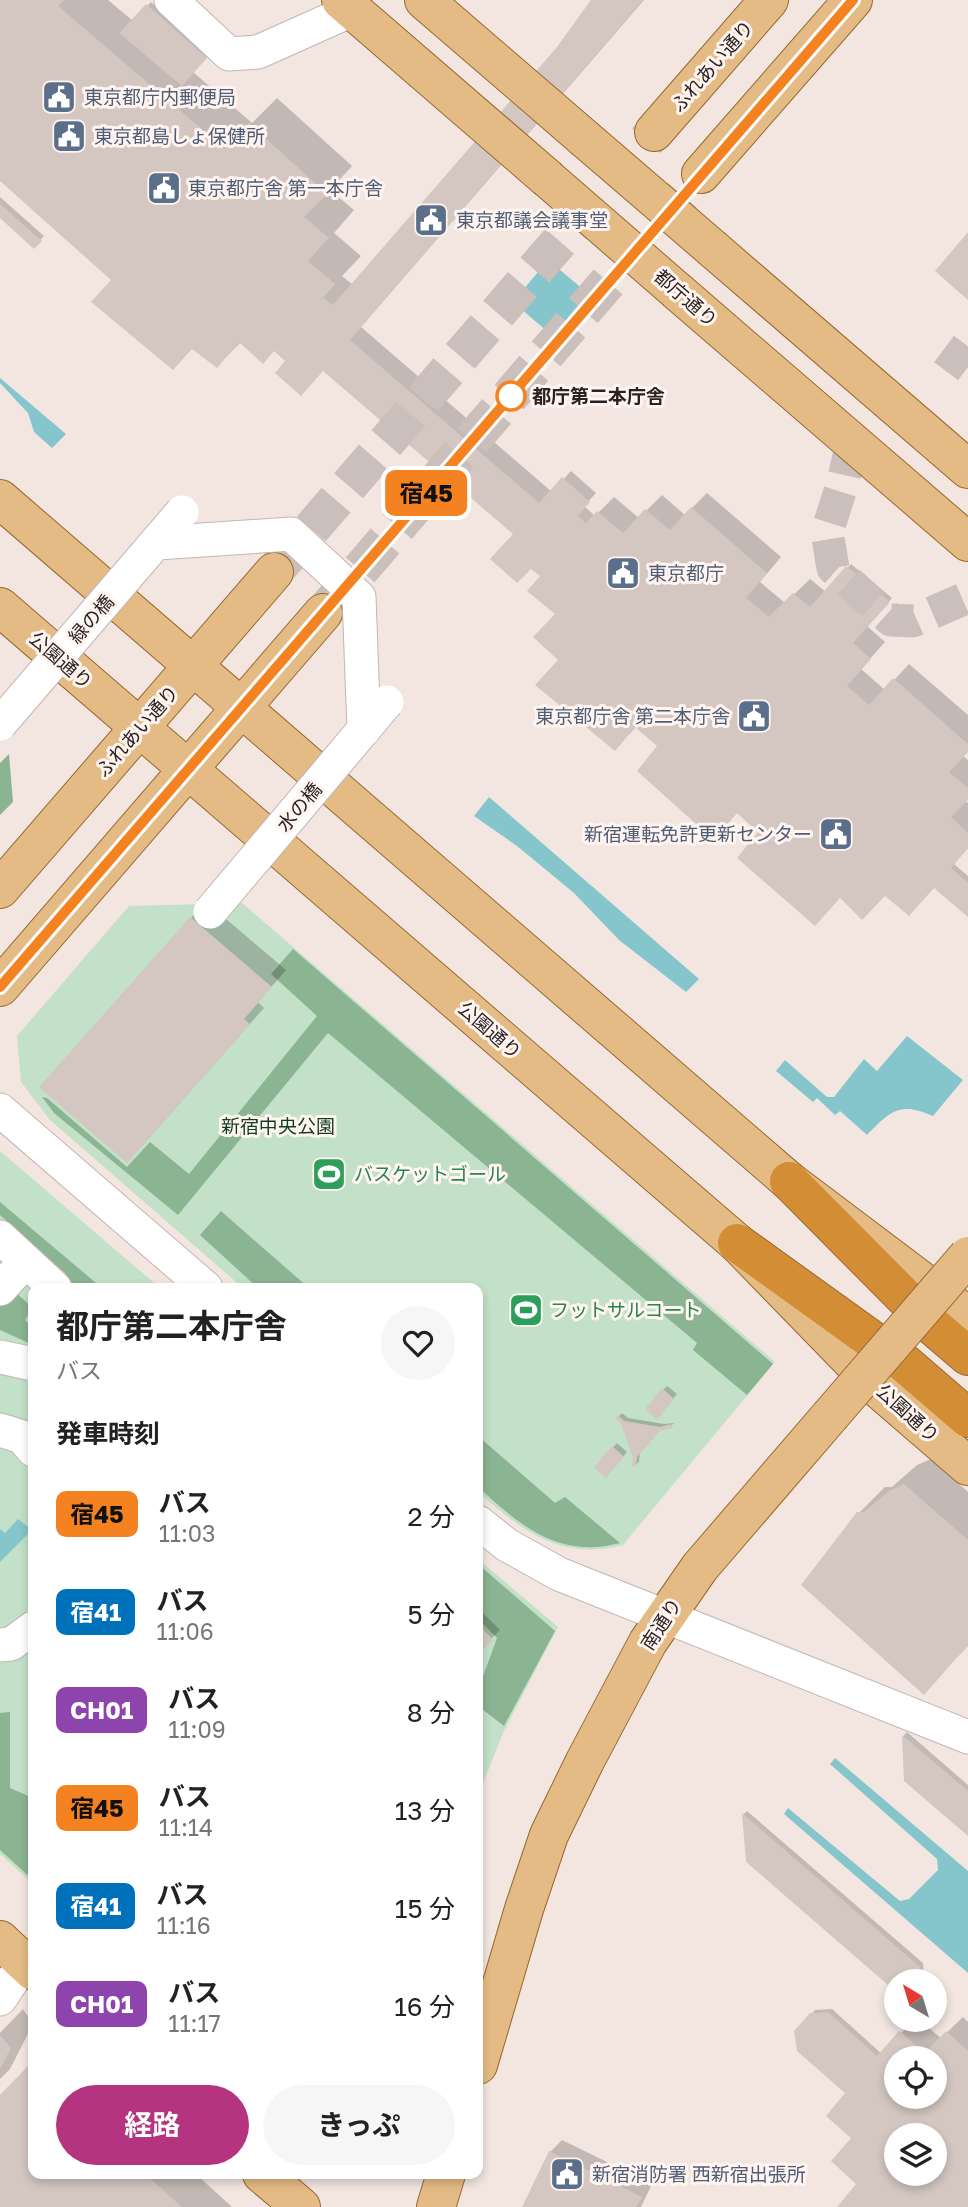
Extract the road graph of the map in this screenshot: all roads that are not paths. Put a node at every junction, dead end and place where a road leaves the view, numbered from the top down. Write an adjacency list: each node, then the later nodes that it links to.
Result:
1 (171, 0): 5 (street)
2 (424, 0): 8 (main road, bridge)
3 (769, 0): 6 (main road, ふれあい通り)
4 (853, 0): 7 (main road)
5 (346, 5): 11 (main road, 都庁通り, bridge)
6 (654, 132)
7 (701, 174)
8 (968, 469)
9 (0, 499): 16 (main road)
10 (182, 512): 12 (street, 緑の橋, bridge)
11 (968, 542)
12 (157, 543): 19 (street, 緑の橋, bridge); 21 (street, bridge)
13 (274, 572): 16 (main road, ふれあい通り)
14 (0, 607): 20 (main road, 公園通り)
15 (323, 613): 18 (main road)
16 (193, 666): 18 (main road); 20 (main road, ふれあい通り)
17 (387, 702): 21 (street, 水の橋, bridge)
18 (241, 708): 22 (main road); 27 (main road)
19 (0, 724)
20 (139, 727): 22 (main road, 公園通り); 23 (main road, ふれあい通り)
21 (364, 730): 24 (street, 水の橋, bridge)
22 (188, 769): 25 (main road); 29 (main road, 公園通り)
23 (0, 889)
24 (210, 912)
25 (0, 987)
26 (0, 1110): 33 (street)
27 (789, 1181): 35 (highway)
28 (0, 1237): 31 (street)
29 (737, 1243): 39 (highway); 42 (main road, 公園通り)
30 (968, 1256): 44 (main road, 南通り, bridge)
31 (26, 1261): 32 (street); 34 (street)
32 (50, 1283)
33 (200, 1283)
34 (0, 1289)
35 (951, 1321): 37 (highway)
36 (0, 1356): 38 (street)
37 (968, 1356)
38 (28, 1363)
39 (968, 1418)
40 (0, 1430): 41 (street)
41 (28, 1444)
42 (968, 1466)
43 (483, 1526): 44 (street)
44 (666, 1615): 47 (street); 50 (main road, 南通り)
45 (28, 1632): 46 (street)
46 (0, 1645)
47 (968, 1737)
48 (19, 1958): 49 (street)
49 (0, 1999)
50 (483, 2048)
51 (268, 2179): 53 (main road)
52 (444, 2179): 54 (main road)
53 (301, 2207)
54 (436, 2207)

